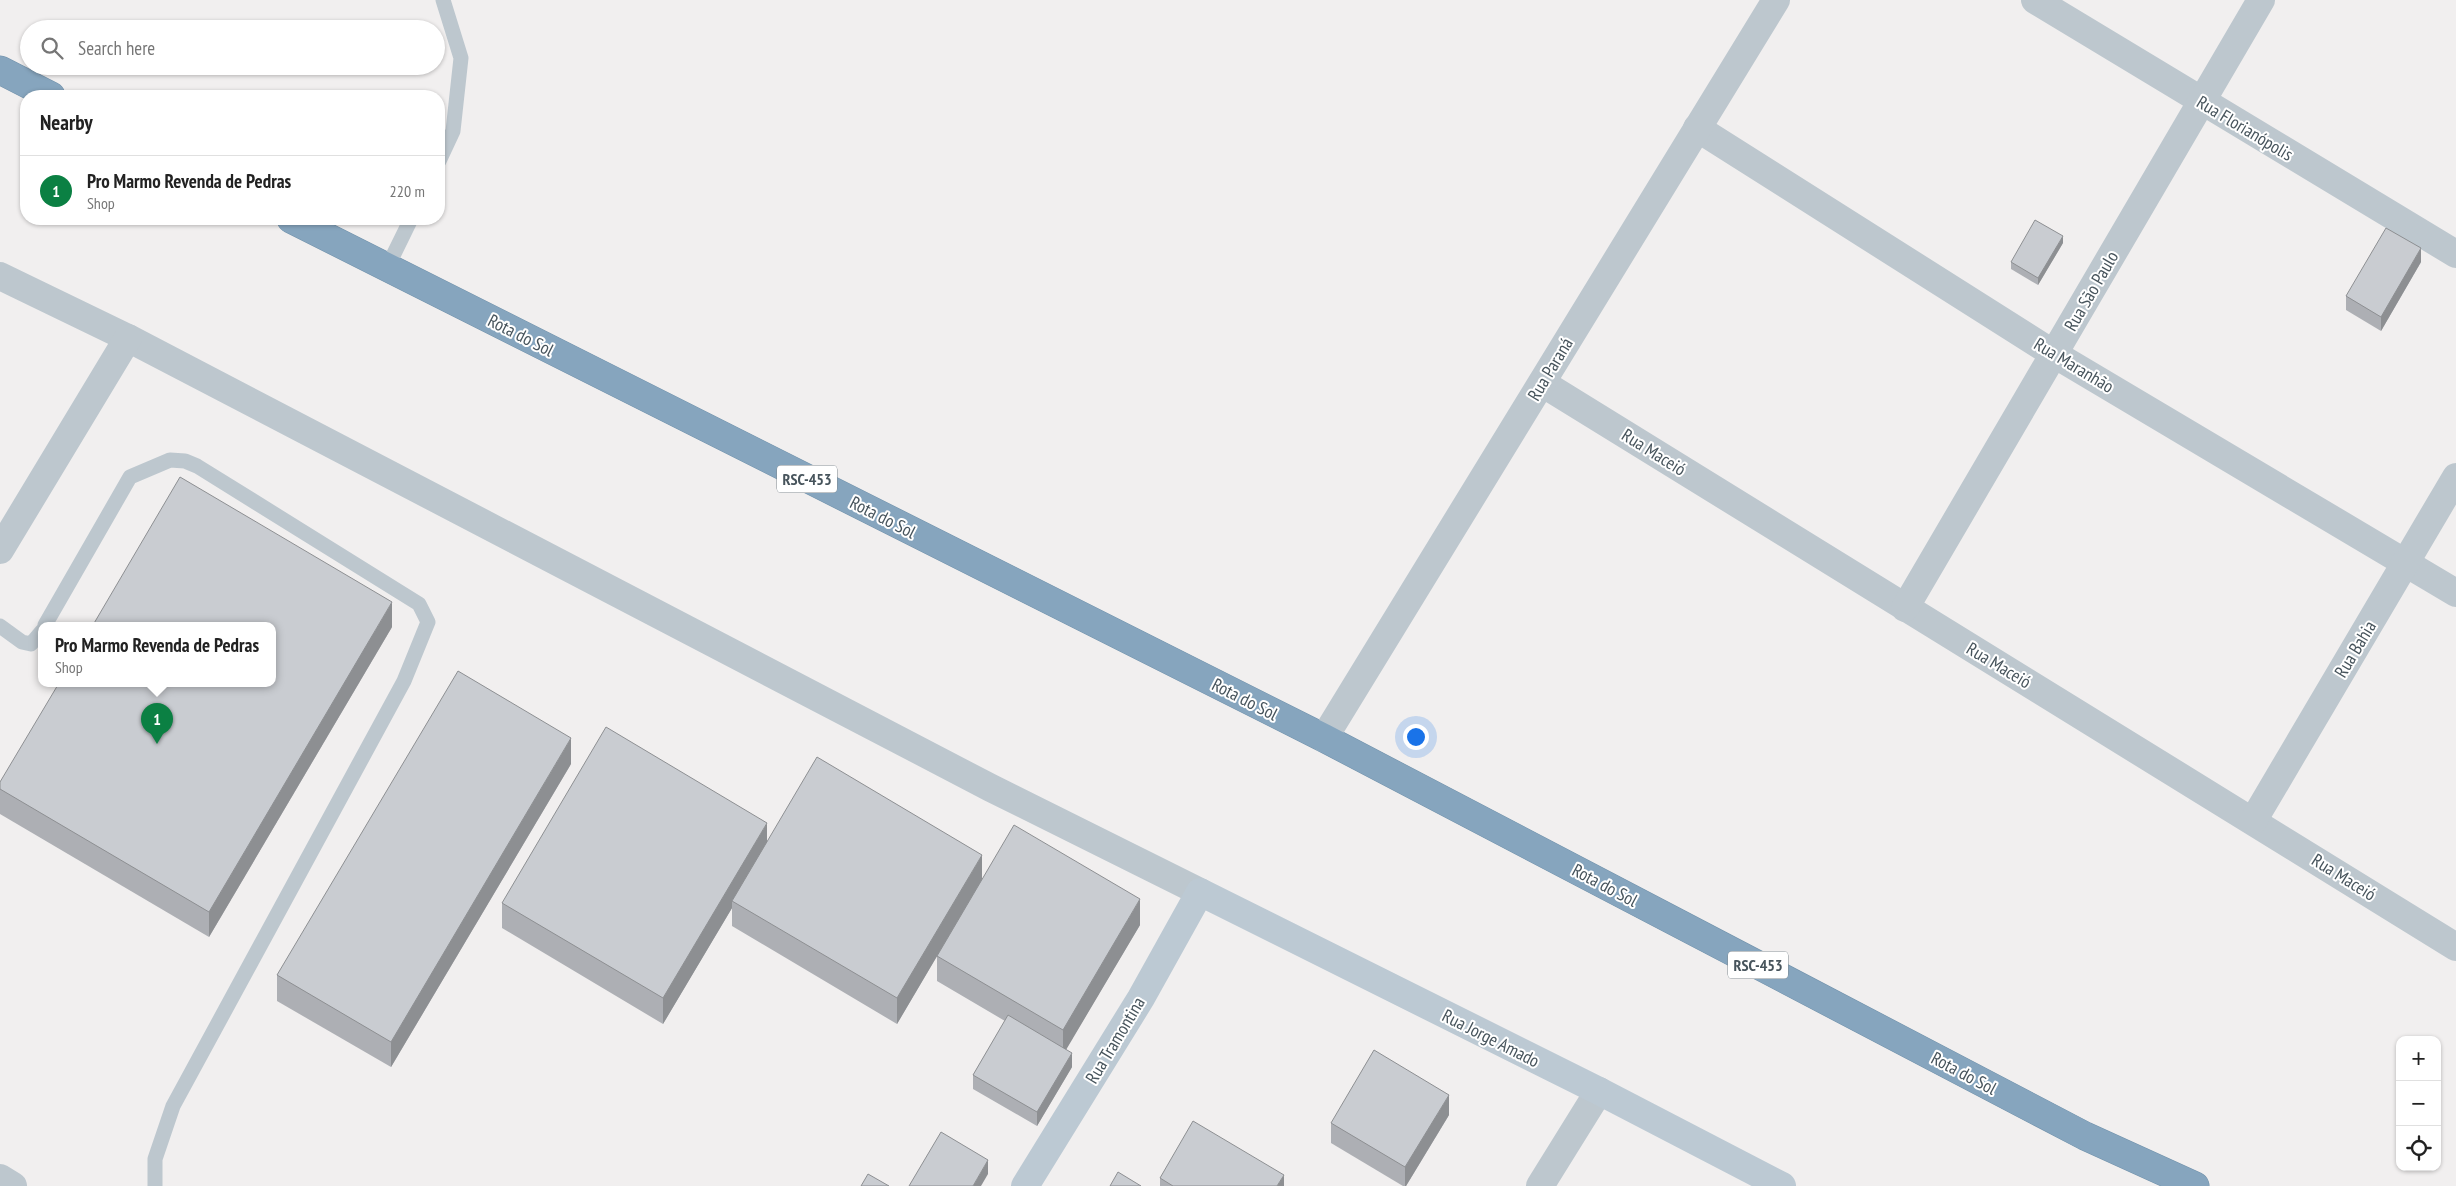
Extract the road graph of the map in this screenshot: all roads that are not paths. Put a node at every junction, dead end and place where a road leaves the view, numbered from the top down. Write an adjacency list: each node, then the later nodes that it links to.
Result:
1 (443, 0): 9 (lane)
2 (1776, 0): 8 (street, Rua Paraná)
3 (2035, 0): 7 (street, Rua Florianópolis)
4 (2261, 0): 7 (street, Rua São Paulo)
5 (0, 70): 6 (highway)
6 (39, 90)
7 (2201, 102): 12 (street, Rua Florianópolis); 16 (street, Rua São Paulo)
8 (1697, 128): 16 (street, Rua Maranhão); 17 (street, Rua Paraná)
9 (445, 148)
10 (303, 225): 13 (highway, Rota do Sol / RSC-453)
11 (408, 225): 13 (lane)
12 (2456, 254)
13 (387, 268): 26 (highway, Rota do Sol / RSC-453)
14 (0, 276): 15 (street)
15 (128, 338): 19 (street); 28 (street)
16 (2054, 354): 20 (street, Rua Maranhão); 22 (street, Rua São Paulo)
17 (1542, 382): 22 (street, Rua Maceió); 26 (street, Rua Paraná)
18 (2456, 477): 20 (street, Rua Bahia)
19 (0, 550)
20 (2406, 563): 21 (street, Rua Maranhão); 27 (street, Rua Bahia)
21 (2456, 593)
22 (1905, 608): 27 (street, Rua Maceió)
23 (47, 622): 33 (lane)
24 (0, 626): 25 (lane)
25 (38, 635)
26 (1324, 738): 37 (highway, Rota do Sol / RSC-453)
27 (2253, 821): 29 (street, Rua Maceió)
28 (1200, 892): 30 (street, Rua Jorge Amado); 34 (street, Rua Tramontina)
29 (2456, 947)
30 (1599, 1091): 35 (street); 36 (street, Rua Jorge Amado)
31 (0, 1178): 32 (street)
32 (13, 1186)
33 (155, 1186)
34 (1025, 1186)
35 (1540, 1186)
36 (1782, 1186)
37 (2195, 1186)

